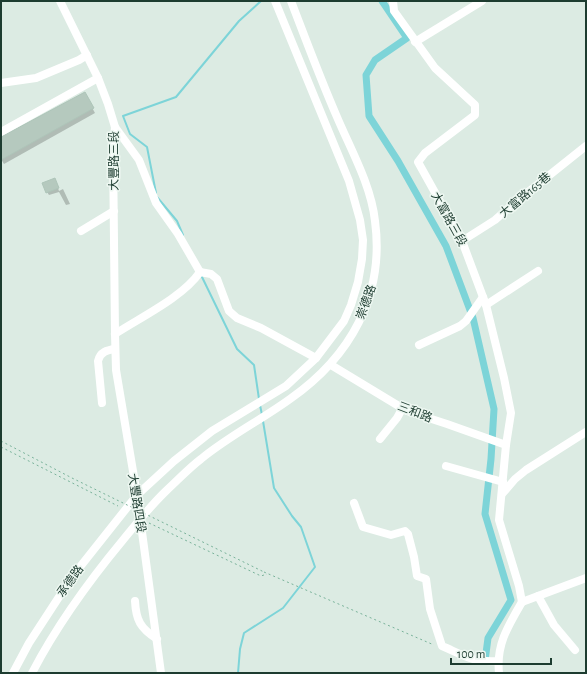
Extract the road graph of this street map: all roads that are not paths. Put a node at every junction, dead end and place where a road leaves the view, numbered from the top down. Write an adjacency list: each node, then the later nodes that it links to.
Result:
1 (60, 1): 7 (street, 大豐路三段)
2 (275, 1): 22 (street, 崇德路)
3 (290, 1): 23 (street, 崇德路)
4 (393, 1): 6 (street, 大富路三段)
5 (482, 1): 6 (street)
6 (415, 42): 15 (street, 大富路三段)
7 (87, 56): 8 (street, 大豐路三段); 9 (street)
8 (98, 78): 10 (street, 大豐路三段); 11 (street)
9 (1, 83)
10 (115, 127): 13 (street, 大豐路三段); 17 (street)
11 (1, 132)
12 (586, 146): 15 (street, 大富路165巷)
13 (114, 211): 14 (street); 19 (street, 大豐路三段)
14 (81, 231)
15 (462, 241): 18 (street, 大富路三段)
16 (538, 271): 18 (street)
17 (200, 272): 19 (street); 22 (street)
18 (481, 303): 20 (street); 28 (street, 大富路三段)
19 (115, 334): 21 (street, 大豐路四段)
20 (419, 345)
21 (115, 349): 24 (street); 32 (street, 大豐路四段)
22 (316, 358): 32 (street, 崇德路)
23 (330, 365): 25 (street, 三和路); 34 (street, 崇德路)
24 (102, 403)
25 (402, 409): 27 (street); 28 (street, 三和路)
26 (586, 432): 31 (street)
27 (380, 439)
28 (506, 445): 30 (street, 大富路三段)
29 (446, 466): 30 (street)
30 (503, 482): 31 (street, 大富路三段)
31 (502, 494): 38 (street, 大富路三段)
32 (137, 495): 34 (street, 大豐路四段); 42 (street, 承德路)
33 (354, 503): 41 (street)
34 (140, 520): 39 (street, 大豐路四段); 43 (street, 承德路)
35 (586, 578): 36 (street)
36 (538, 596): 38 (street); 40 (street)
37 (135, 601): 39 (street)
38 (522, 602): 41 (street)
39 (157, 639): 44 (street, 大豐路四段)
40 (575, 650)
41 (498, 661): 45 (street)
42 (13, 673)
43 (32, 673)
44 (161, 673)
45 (498, 673)

